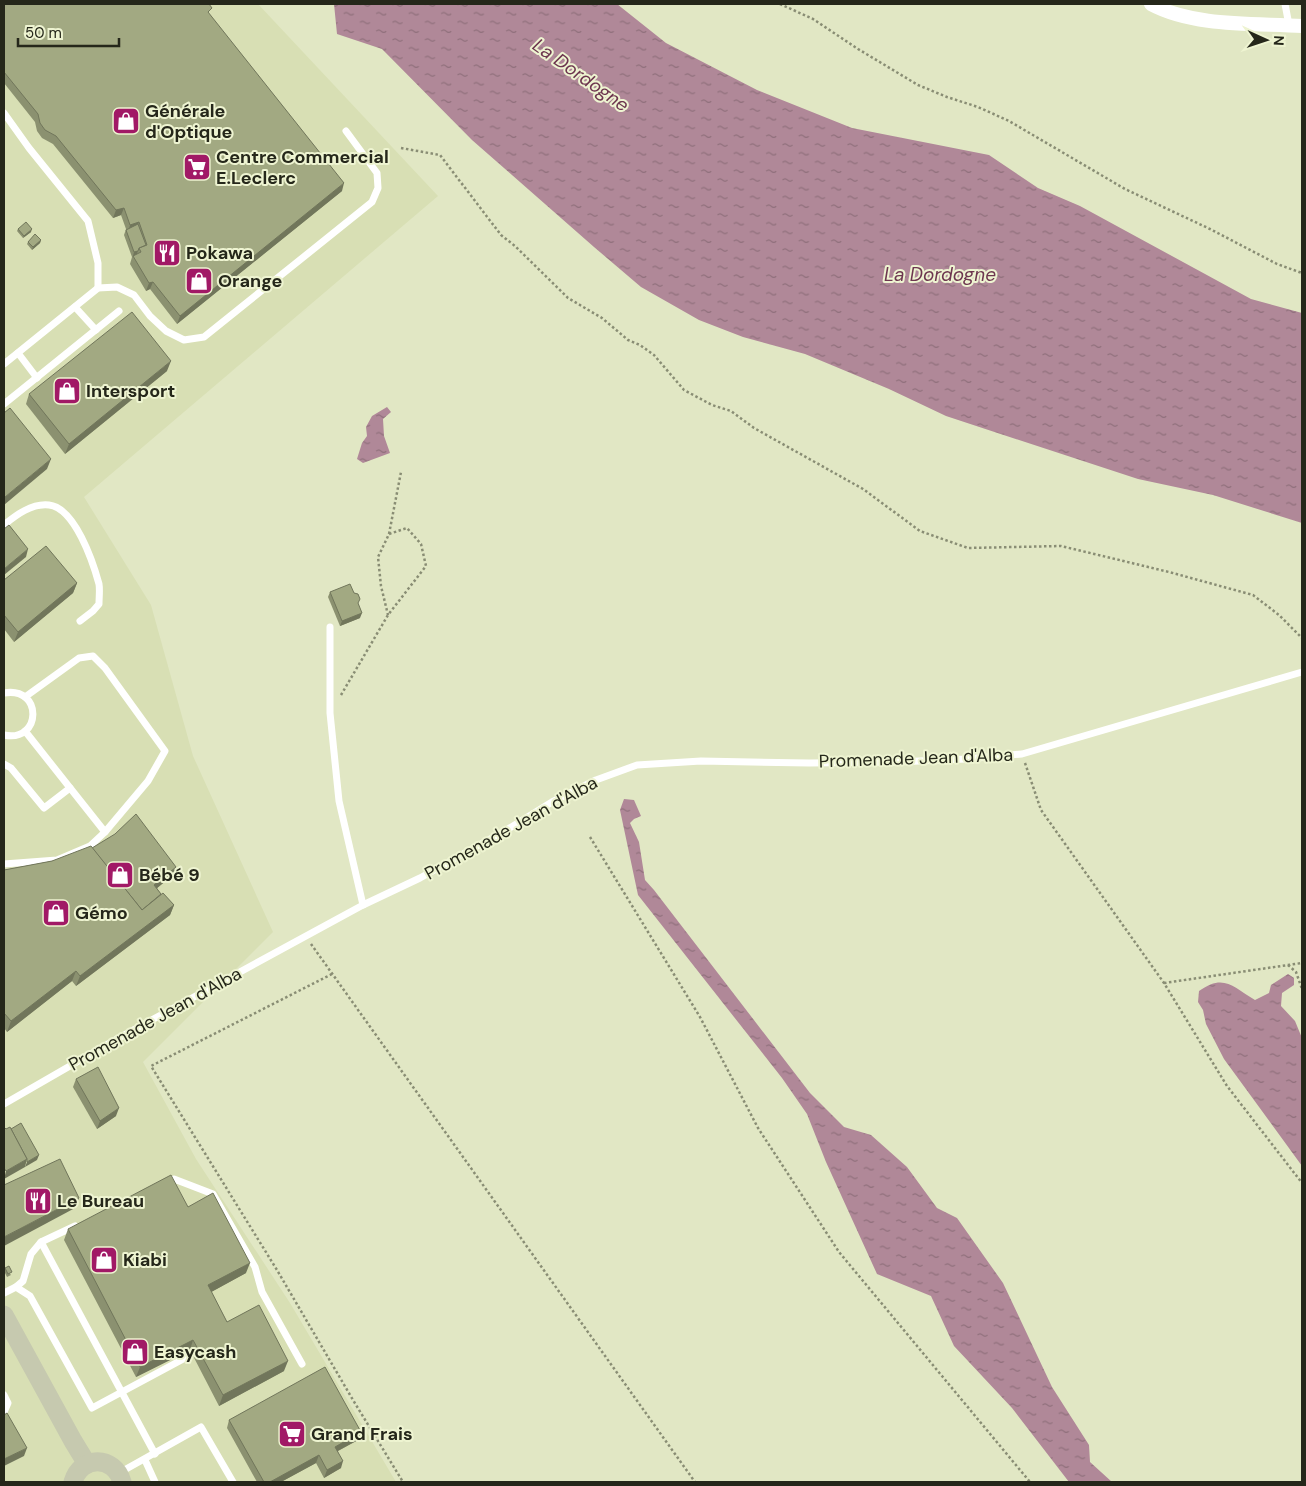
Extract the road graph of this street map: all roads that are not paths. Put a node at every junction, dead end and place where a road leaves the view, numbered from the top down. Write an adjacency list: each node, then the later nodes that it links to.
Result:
1 (1151, 4): 3 (street)
2 (1285, 4): 3 (lane)
3 (1296, 26)
4 (4, 113): 6 (lane)
5 (346, 131): 6 (lane)
6 (98, 288): 7 (lane)
7 (75, 307): 9 (lane); 10 (lane)
8 (119, 311): 9 (lane)
9 (96, 330): 12 (lane)
10 (18, 353): 11 (lane); 12 (lane)
11 (4, 364)
12 (36, 378): 13 (lane)
13 (4, 404)
14 (4, 525): 15 (lane)
15 (80, 621)
16 (330, 628): 26 (lane)
17 (1302, 672): 26 (lane, Promenade Jean d'Alba)
18 (4, 693): 19 (lane)
19 (26, 697): 20 (lane); 24 (lane)
20 (25, 731): 21 (lane); 23 (lane)
21 (4, 736)
22 (4, 764): 23 (lane)
23 (70, 788): 24 (lane)
24 (105, 832): 25 (lane)
25 (4, 864)
26 (363, 905): 27 (lane, Promenade Jean d'Alba)
27 (4, 1104)
28 (155, 1187): 35 (lane)
29 (85, 1221): 30 (lane)
30 (41, 1242): 31 (lane); 36 (lane)
31 (16, 1287): 32 (lane); 36 (lane)
32 (4, 1293)
33 (4, 1315): 41 (main road)
34 (188, 1356): 36 (lane)
35 (302, 1364)
36 (122, 1393): 39 (lane)
37 (4, 1395): 38 (lane)
38 (4, 1412)
39 (155, 1454): 40 (lane); 45 (lane)
40 (145, 1460): 42 (lane); 44 (lane)
41 (87, 1464): 42 (main road); 43 (main road)
42 (120, 1478)
43 (73, 1482)
44 (155, 1482)
45 (233, 1482)

